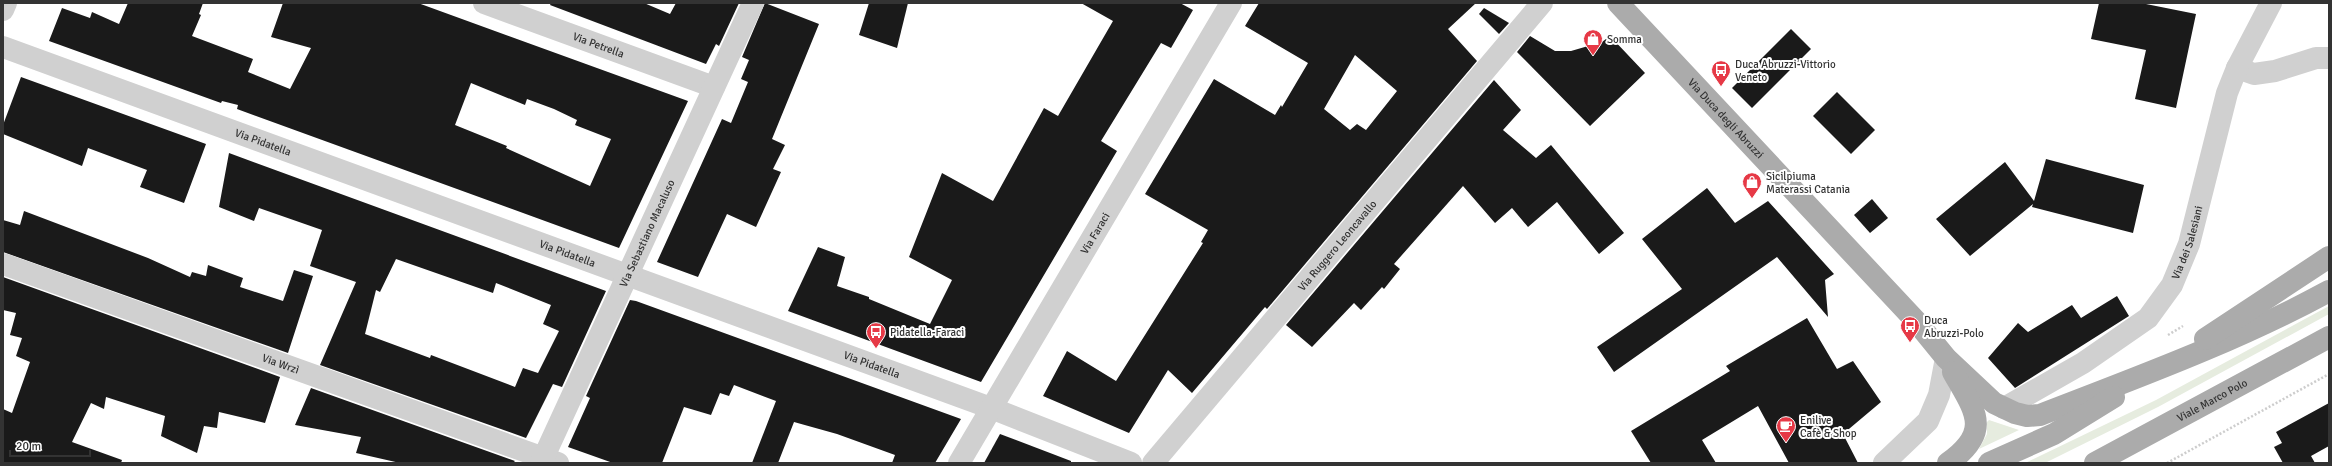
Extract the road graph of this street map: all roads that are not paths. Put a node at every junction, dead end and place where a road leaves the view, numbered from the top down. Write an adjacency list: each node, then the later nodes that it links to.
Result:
1 (6, 3): 8 (street)
2 (484, 3): 12 (street, Via Petrella)
3 (753, 3): 12 (street, Via Sebastiano Macaluso)
4 (1232, 3): 20 (street, Via Faraci)
5 (1542, 3): 26 (street, Via Ruggero Leoncavallo)
6 (1618, 3): 18 (main road, Via Duca degli Abruzzi)
7 (2271, 3): 11 (street, Via dei Salesiani)
8 (3, 10)
9 (3, 47): 15 (street, Via Pidatella)
10 (2329, 58): 11 (street)
11 (2237, 68): 21 (street, Via dei Salesiani)
12 (714, 87): 15 (street, Via Sebastiano Macaluso)
13 (2329, 257): 19 (main road)
14 (3, 264): 23 (street, Via Wrzì)
15 (627, 274): 20 (street, Via Pidatella); 23 (street, Via Sebastiano Macaluso)
16 (2329, 291): 19 (main road)
17 (2329, 337): 22 (main road, Viale Marco Polo)
18 (1946, 358): 21 (main road); 27 (street); 28 (main road)
19 (2167, 365): 21 (main road); 29 (main road)
20 (991, 408): 24 (street, Via Faraci); 25 (street, Via Pidatella)
21 (2004, 408)
22 (2134, 442): 30 (main road, Viale Marco Polo); 31 (main road)
23 (547, 461)
24 (959, 463)
25 (1131, 463)
26 (1153, 463)
27 (1884, 463)
28 (1948, 463)
29 (1989, 463)
30 (2095, 463)
31 (2116, 463)

